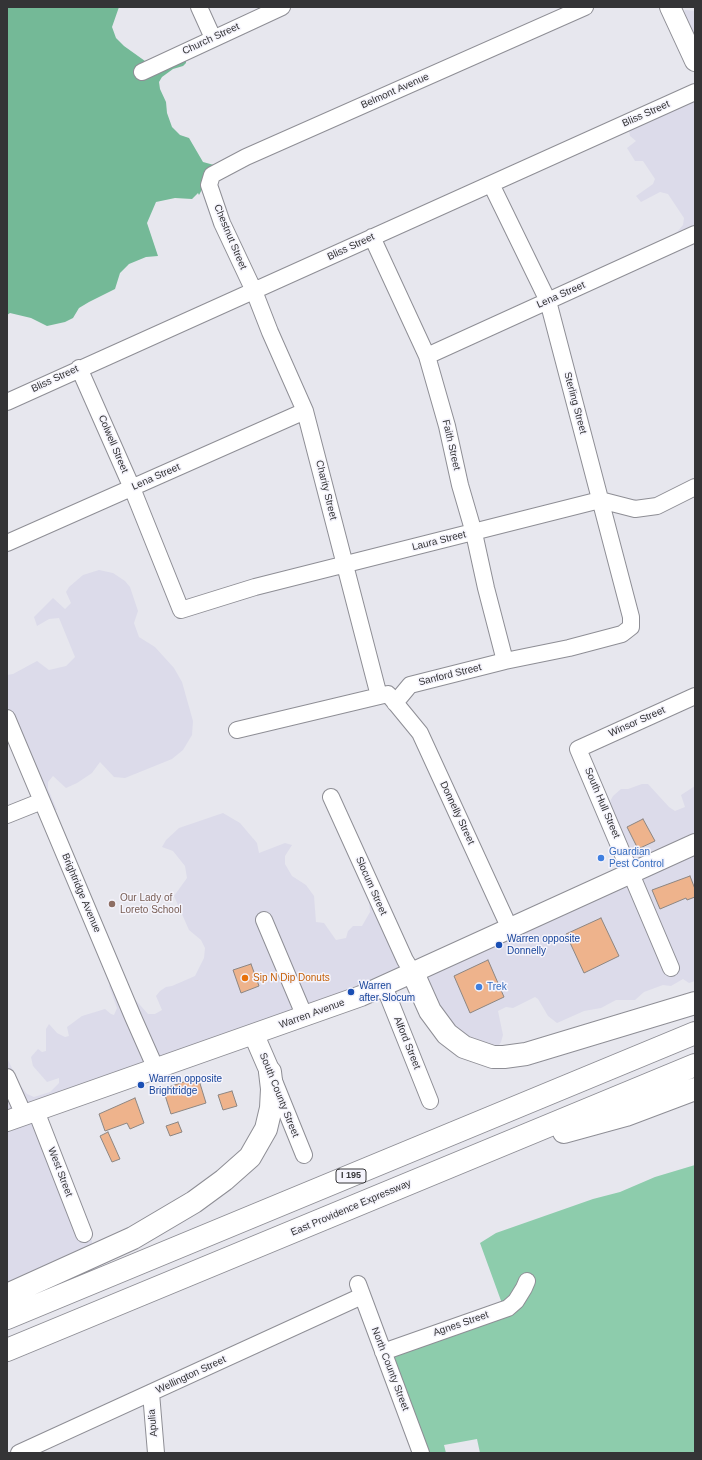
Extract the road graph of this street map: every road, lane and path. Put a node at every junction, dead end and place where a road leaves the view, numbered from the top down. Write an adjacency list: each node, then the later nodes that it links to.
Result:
1 (200, 7): 5 (street)
2 (282, 7): 5 (street, Church Street)
3 (585, 7): 9 (street, Belmont Avenue)
4 (670, 7): 6 (main road)
5 (213, 38): 7 (street, Church Street)
6 (695, 61)
7 (142, 72)
8 (695, 92): 10 (street, Bliss Street)
9 (210, 182): 13 (street, Chestnut Street)
10 (491, 184): 12 (street, Bliss Street); 14 (street, Sterling Street)
11 (695, 234): 14 (street, Lena Street)
12 (372, 238): 13 (street, Bliss Street); 15 (street, Faith Street)
13 (254, 291): 16 (street, Bliss Street); 18 (street, Charity Street)
14 (548, 301): 15 (street, Lena Street); 21 (street, Sterling Street)
15 (427, 356): 22 (street, Faith Street)
16 (79, 368): 17 (street, Bliss Street); 20 (street, Colwell Street)
17 (7, 402)
18 (305, 411): 20 (street, Lena Street); 24 (street, Charity Street)
19 (695, 487): 21 (street, Laura Street)
20 (132, 488): 23 (street, Lena Street); 25 (street, Colwell Street)
21 (600, 500): 22 (street, Laura Street); 26 (street, Sterling Street)
22 (474, 533): 24 (street, Laura Street); 27 (street, Faith Street)
23 (7, 543)
24 (344, 564): 25 (street, Laura Street); 28 (street, Charity Street)
25 (181, 610)
26 (628, 630): 27 (street, Sanford Street)
27 (505, 661): 30 (street, Sanford Street)
28 (379, 696): 30 (street); 32 (street)
29 (695, 696): 33 (street, Winsor Street)
30 (395, 703): 40 (street, Donnelly Street)
31 (7, 718): 35 (street, Brightridge Avenue)
32 (237, 730)
33 (578, 749): 38 (street, South Hull Street)
34 (331, 797): 42 (street, Slocum Street)
35 (42, 801): 36 (street); 49 (street, Brightridge Avenue)
36 (7, 816)
37 (695, 844): 38 (main road, Warren Avenue)
38 (632, 873): 40 (main road, Warren Avenue); 41 (street, South Hull Street)
39 (264, 920): 45 (street)
40 (510, 929): 42 (main road, Warren Avenue)
41 (671, 968)
42 (413, 973): 43 (main road, Warren Avenue); 44 (highway)
43 (384, 986): 45 (main road, Warren Avenue); 53 (street, Alford Street)
44 (695, 1003)
45 (305, 1017): 47 (main road, Warren Avenue)
46 (695, 1033): 61 (highway, I 195)
47 (254, 1035): 49 (main road, Warren Avenue); 50 (main road, South County Street)
48 (695, 1065): 56 (highway, East Providence Expressway)
49 (156, 1069): 54 (main road, Warren Avenue)
50 (270, 1072): 55 (street, South County Street); 60 (highway)
51 (7, 1077): 54 (street, West Street)
52 (695, 1089): 56 (highway)
53 (430, 1101)
54 (22, 1115): 57 (street, West Street)
55 (304, 1155)
56 (478, 1155): 62 (highway, East Providence Expressway)
57 (84, 1234)
58 (527, 1281): 63 (street, Agnes Street)
59 (360, 1290): 63 (street, North County Street); 64 (street, Wellington Street)
60 (7, 1296)
61 (7, 1318)
62 (8, 1350)
63 (383, 1352): 67 (street, North County Street)
64 (151, 1393): 65 (street, Wellington Street); 66 (street, Apulia)
65 (26, 1451)
66 (156, 1453)
67 (421, 1453)

